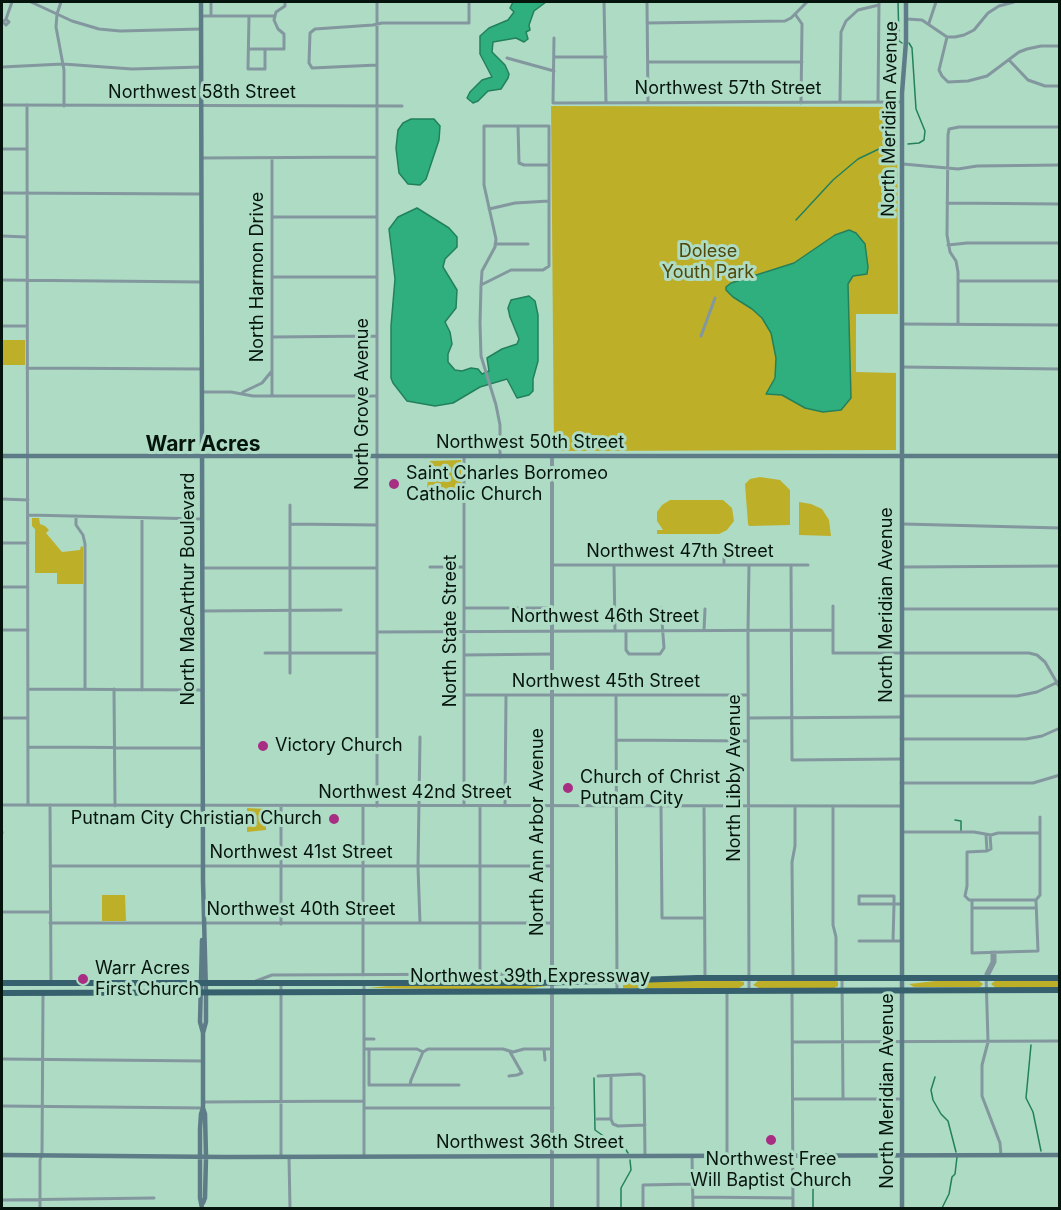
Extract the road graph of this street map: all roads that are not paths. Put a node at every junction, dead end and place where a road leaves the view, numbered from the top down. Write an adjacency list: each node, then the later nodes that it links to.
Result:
1 (12, 2): 23 (street)
2 (31, 2): 16 (street)
3 (61, 2): 16 (street)
4 (201, 2): 18 (main road, North MacArthur Boulevard)
5 (211, 2): 19 (street)
6 (285, 2): 21 (street)
7 (377, 2): 26 (street, North Grove Avenue)
8 (469, 2): 26 (street)
9 (604, 2): 34 (street)
10 (647, 2): 24 (street)
11 (807, 2): 17 (street)
12 (906, 2): 22 (main road, North Meridian Avenue)
13 (936, 2): 25 (street)
14 (1014, 2): 28 (street)
15 (879, 3): 45 (street); 46 (street)
16 (57, 14): 27 (street); 39 (street)
17 (795, 14): 24 (street); 38 (street)
18 (201, 16): 19 (street); 27 (main road, North MacArthur Boulevard)
19 (211, 16): 20 (street)
20 (249, 16): 21 (street); 31 (street)
21 (275, 16): 32 (street)
22 (906, 19): 25 (street); 47 (main road, North Meridian Avenue)
23 (6, 20)
24 (647, 22): 37 (street)
25 (928, 23): 28 (street)
26 (377, 24): 40 (street, North Grove Avenue); 40 (street)
27 (201, 30): 42 (main road, North MacArthur Boulevard)
28 (946, 37): 36 (street)
29 (554, 38): 33 (street)
30 (1059, 46): 36 (street)
31 (249, 49): 32 (street); 32 (street)
32 (265, 49)
33 (554, 57): 34 (street); 43 (street)
34 (606, 57): 48 (street)
35 (507, 58): 43 (street)
36 (1009, 60): 44 (street)
37 (648, 62): 38 (street); 50 (street)
38 (802, 62): 49 (street)
39 (63, 64): 41 (street); 42 (street); 53 (street)
40 (377, 65): 55 (street, North Grove Avenue)
41 (2, 67)
42 (201, 67): 54 (main road, North MacArthur Boulevard)
43 (554, 71): 48 (street, Northwest 57th Street)
44 (1059, 86)
45 (840, 102): 46 (street, Northwest 57th Street); 49 (street, Northwest 57th Street)
46 (878, 102): 47 (street, Northwest 57th Street)
47 (902, 102): 64 (main road, North Meridian Avenue)
48 (606, 103): 50 (street, Northwest 57th Street)
49 (801, 103): 50 (street, Northwest 57th Street)
50 (648, 104)
51 (2, 105): 52 (street, Northwest 58th Street)
52 (27, 105): 53 (street, Northwest 58th Street); 60 (street)
53 (64, 106): 54 (street, Northwest 58th Street)
54 (201, 106): 55 (street, Northwest 58th Street); 61 (main road, North MacArthur Boulevard)
55 (377, 106): 56 (street, Northwest 58th Street); 63 (street, North Grove Avenue)
56 (402, 106)
57 (518, 126): 65 (street); 65 (street); 74 (street)
58 (1059, 127): 67 (street)
59 (2, 149): 60 (street)
60 (27, 149): 69 (street)
61 (201, 158): 62 (street); 70 (main road, North MacArthur Boulevard)
62 (272, 158): 63 (street); 75 (street, North Harmon Drive)
63 (377, 158): 76 (street, North Grove Avenue)
64 (902, 164): 67 (street); 92 (main road, North Meridian Avenue)
65 (549, 165): 71 (street)
66 (1059, 165): 67 (street)
67 (948, 168): 72 (street)
68 (2, 193): 69 (street)
69 (27, 193): 70 (street); 78 (street)
70 (201, 194): 89 (main road, North MacArthur Boulevard)
71 (549, 201): 74 (street); 90 (street)
72 (947, 203): 73 (street); 82 (street)
73 (1059, 204)
74 (489, 210): 80 (street)
75 (272, 217): 76 (street); 83 (street, North Harmon Drive)
76 (377, 217): 84 (street, North Grove Avenue)
77 (2, 236): 78 (street)
78 (27, 237): 86 (street)
79 (1059, 243): 82 (street)
80 (495, 244): 81 (street); 90 (street)
81 (528, 244)
82 (948, 245): 87 (street)
83 (272, 277): 84 (street); 99 (street, North Harmon Drive)
84 (377, 277): 97 (street, North Grove Avenue)
85 (2, 280): 86 (street)
86 (27, 281): 89 (street); 96 (street)
87 (958, 281): 88 (street); 93 (street)
88 (1059, 281)
89 (202, 282): 102 (main road, North MacArthur Boulevard)
90 (481, 285): 113 (street)
91 (716, 298): 98 (street)
92 (902, 324): 93 (street); 100 (main road, North Meridian Avenue)
93 (958, 324): 94 (street)
94 (1059, 325)
95 (2, 326): 96 (street)
96 (27, 326): 101 (street)
97 (377, 336): 99 (street); 108 (street, North Grove Avenue)
98 (701, 336)
99 (272, 337): 103 (street, North Harmon Drive)
100 (901, 367): 104 (street); 109 (main road, North Meridian Avenue)
101 (27, 368): 102 (street); 111 (street)
102 (202, 369): 105 (main road, North MacArthur Boulevard)
103 (272, 369): 106 (street); 107 (street, North Harmon Drive)
104 (1059, 369)
105 (202, 392): 106 (street); 116 (main road, North MacArthur Boulevard)
106 (241, 393): 107 (street)
107 (272, 396): 108 (street)
108 (377, 396): 117 (street, North Grove Avenue)
109 (901, 455): 114 (main road, Northwest 50th Street); 115 (main road, Northwest 50th Street); 126 (main road, North Meridian Avenue)
110 (2, 456): 111 (main road, Northwest 50th Street)
111 (28, 456): 116 (main road, Northwest 50th Street); 119 (street)
112 (464, 456): 113 (main road, Northwest 50th Street); 117 (main road, Northwest 50th Street); 140 (street, North State Street)
113 (500, 456): 114 (main road, Northwest 50th Street)
114 (552, 456): 132 (street, North Ann Arbor Avenue)
115 (1059, 456)
116 (202, 457): 117 (main road, Northwest 50th Street); 124 (main road, North MacArthur Boulevard)
117 (377, 457): 127 (street, North Grove Avenue)
118 (2, 500): 119 (street)
119 (28, 500): 121 (street)
120 (290, 506): 125 (street)
121 (28, 515): 122 (street); 130 (street)
122 (76, 516): 123 (street); 179 (street)
123 (142, 518): 124 (street); 181 (street)
124 (202, 519): 142 (main road, North MacArthur Boulevard)
125 (290, 524): 127 (street); 143 (street)
126 (901, 524): 128 (street); 141 (main road, North Meridian Avenue)
127 (377, 525): 144 (street, North Grove Avenue)
128 (1059, 528)
129 (2, 543): 130 (street)
130 (28, 543): 146 (street)
131 (724, 544): 133 (street)
132 (552, 565): 137 (street, Northwest 47th Street); 149 (street, North Ann Arbor Avenue)
133 (724, 565): 134 (street, Northwest 47th Street); 137 (street, Northwest 47th Street)
134 (750, 565): 135 (street, Northwest 47th Street); 165 (street, North Libby Avenue)
135 (791, 565): 136 (street, Northwest 47th Street); 166 (street)
136 (808, 565)
137 (614, 566): 161 (street)
138 (1059, 566): 141 (street)
139 (430, 567): 140 (street)
140 (464, 567): 148 (street, North State Street)
141 (901, 567): 152 (main road, North Meridian Avenue)
142 (202, 568): 143 (street); 156 (main road, North MacArthur Boulevard)
143 (290, 568): 144 (street); 154 (street)
144 (377, 568): 167 (street, North Grove Avenue)
145 (2, 587): 146 (street)
146 (28, 587): 158 (street)
147 (833, 606): 159 (street)
148 (464, 608): 149 (street); 168 (street, North State Street)
149 (552, 608): 160 (street, North Ann Arbor Avenue)
150 (661, 608): 163 (street)
151 (705, 609): 164 (street)
152 (901, 609): 153 (street); 169 (main road, North Meridian Avenue)
153 (1059, 609)
154 (290, 610): 155 (street); 156 (street); 171 (street)
155 (341, 610)
156 (202, 611): 182 (main road, North MacArthur Boulevard)
157 (2, 630): 158 (street)
158 (28, 630): 178 (street)
159 (833, 630): 166 (street, Northwest 46th Street); 169 (street)
160 (552, 631): 161 (street, Northwest 46th Street); 168 (street, Northwest 46th Street); 173 (street, North Ann Arbor Avenue)
161 (615, 631): 162 (street, Northwest 46th Street)
162 (626, 631): 163 (street, Northwest 46th Street); 163 (street)
163 (662, 631): 164 (street, Northwest 46th Street)
164 (705, 631): 165 (street, Northwest 46th Street)
165 (748, 631): 166 (street, Northwest 46th Street); 185 (street, North Libby Avenue)
166 (792, 631): 193 (street)
167 (377, 632): 168 (street, Northwest 46th Street); 172 (street, North Grove Avenue)
168 (464, 632): 174 (street, North State Street)
169 (901, 652): 176 (street); 188 (main road, North Meridian Avenue)
170 (265, 653): 171 (street)
171 (290, 653): 172 (street); 175 (street)
172 (377, 653): 211 (street, North Grove Avenue)
173 (552, 654): 174 (street); 186 (street, North Ann Arbor Avenue)
174 (464, 655): 183 (street, North State Street)
175 (290, 673)
176 (1058, 682): 177 (street); 188 (street)
177 (1059, 688)
178 (28, 689): 179 (street); 191 (street)
179 (85, 689): 180 (street)
180 (114, 689): 181 (street); 200 (street)
181 (142, 690): 182 (street)
182 (202, 690): 201 (main road, North MacArthur Boulevard)
183 (464, 695): 184 (street, Northwest 45th Street); 213 (street, North State Street)
184 (506, 695): 186 (street, Northwest 45th Street); 215 (street)
185 (748, 695): 187 (street, Northwest 45th Street); 192 (street, North Libby Avenue)
186 (552, 696): 187 (street, Northwest 45th Street); 216 (street, North Ann Arbor Avenue)
187 (616, 696): 197 (street)
188 (901, 696): 189 (main road, North Meridian Avenue)
189 (901, 717): 193 (street); 196 (main road, North Meridian Avenue)
190 (2, 718): 191 (street)
191 (28, 718): 199 (street)
192 (748, 718): 193 (street); 198 (street, North Libby Avenue)
193 (792, 718): 202 (street)
194 (1059, 728): 196 (street)
195 (420, 737): 212 (street)
196 (901, 739): 202 (main road, North Meridian Avenue)
197 (617, 740): 198 (street); 217 (street)
198 (748, 741): 220 (street, North Libby Avenue)
199 (28, 747): 200 (street); 206 (street)
200 (115, 748): 201 (street); 208 (street)
201 (202, 748): 209 (main road, North MacArthur Boulevard)
202 (901, 759): 204 (main road, North Meridian Avenue)
203 (1059, 775): 204 (street)
204 (901, 783): 223 (main road, North Meridian Avenue)
205 (2, 805): 206 (street, Northwest 42nd Street)
206 (28, 805): 207 (street, Northwest 42nd Street)
207 (50, 806): 208 (street, Northwest 42nd Street); 229 (street)
208 (115, 806): 209 (street, Northwest 42nd Street)
209 (203, 806): 224 (street, Northwest 42nd Street); 232 (main road, North MacArthur Boulevard)
210 (363, 806): 211 (street, Northwest 42nd Street); 224 (street, Northwest 42nd Street); 234 (street)
211 (377, 806): 212 (street, Northwest 42nd Street)
212 (420, 806): 213 (street, Northwest 42nd Street); 235 (street)
213 (464, 806): 214 (street, Northwest 42nd Street)
214 (480, 806): 215 (street, Northwest 42nd Street); 230 (street)
215 (505, 806): 216 (street, Northwest 42nd Street)
216 (552, 806): 217 (street, Northwest 42nd Street); 231 (street, North Ann Arbor Avenue)
217 (617, 806): 218 (street, Northwest 42nd Street); 265 (street)
218 (661, 806): 219 (street, Northwest 42nd Street); 244 (street)
219 (704, 806): 220 (street, Northwest 42nd Street); 244 (street)
220 (748, 806): 221 (street, Northwest 42nd Street); 259 (street, North Libby Avenue)
221 (795, 806): 222 (street, Northwest 42nd Street); 260 (street)
222 (833, 806): 223 (street, Northwest 42nd Street); 261 (street)
223 (901, 806): 226 (main road, North Meridian Avenue)
224 (281, 807): 233 (street)
225 (1040, 817): 227 (street)
226 (901, 832): 228 (street); 239 (main road, North Meridian Avenue)
227 (1040, 833): 228 (street); 237 (street)
228 (988, 835): 236 (street)
229 (50, 866): 232 (street, Northwest 41st Street); 243 (street)
230 (480, 866): 231 (street, Northwest 41st Street); 235 (street, Northwest 41st Street); 247 (street)
231 (552, 866): 248 (street, North Ann Arbor Avenue)
232 (202, 867): 233 (street, Northwest 41st Street); 249 (main road, North MacArthur Boulevard)
233 (281, 867): 234 (street, Northwest 41st Street); 250 (street)
234 (363, 867): 235 (street, Northwest 41st Street); 251 (street)
235 (418, 867): 246 (street)
236 (972, 900): 237 (street); 240 (street)
237 (1036, 900): 241 (street)
238 (894, 904): 238 (street); 239 (street); 253 (street)
239 (901, 904): 254 (main road, North Meridian Avenue)
240 (973, 908): 241 (street); 255 (street)
241 (1036, 908): 255 (street)
242 (2, 912): 243 (street)
243 (50, 912): 245 (street)
244 (705, 918): 258 (street)
245 (50, 923): 249 (street, Northwest 40th Street); 269 (street)
246 (420, 923): 247 (street, Northwest 40th Street); 251 (street, Northwest 40th Street)
247 (480, 923): 248 (street, Northwest 40th Street); 257 (street)
248 (552, 923): 274 (street, North Ann Arbor Avenue)
249 (203, 924): 250 (street, Northwest 40th Street); 270 (main road, North MacArthur Boulevard)
250 (281, 924): 251 (street, Northwest 40th Street)
251 (363, 924): 256 (street)
252 (859, 941): 253 (street)
253 (893, 941): 254 (street)
254 (901, 941): 262 (main road, North Meridian Avenue)
255 (994, 952): 263 (street)
256 (363, 975): 257 (street, Northwest 39th Expressway); 271 (street, Northwest 39th Expressway)
257 (480, 975): 273 (street, Northwest 39th Expressway)
258 (705, 978): 259 (highway, Northwest 39th Expressway); 265 (highway, Northwest 39th Expressway)
259 (749, 978): 260 (highway, Northwest 39th Expressway); 280 (street, North Libby Avenue)
260 (793, 978): 261 (highway, Northwest 39th Expressway)
261 (839, 978): 262 (highway, Northwest 39th Expressway); 275 (street)
262 (902, 978): 263 (highway, Northwest 39th Expressway); 276 (main road, North Meridian Avenue)
263 (987, 978): 264 (highway, Northwest 39th Expressway); 277 (street)
264 (1059, 978)
265 (618, 981): 274 (highway, Northwest 39th Expressway); 283 (street)
266 (281, 982): 271 (highway, Northwest 39th Expressway); 272 (highway, Northwest 39th Expressway); 288 (street)
267 (2, 983): 268 (highway, Northwest 39th Expressway)
268 (43, 983): 269 (highway, Northwest 39th Expressway); 285 (highway)
269 (51, 983): 270 (highway, Northwest 39th Expressway); 286 (highway)
270 (203, 983): 271 (highway, Northwest 39th Expressway); 287 (main road, North MacArthur Boulevard)
271 (252, 983)
272 (363, 983): 273 (highway, Northwest 39th Expressway); 289 (street)
273 (537, 983): 274 (highway, Northwest 39th Expressway)
274 (552, 983): 282 (street, North Ann Arbor Avenue)
275 (843, 990): 276 (highway, Northwest 39th Expressway); 281 (highway, Northwest 39th Expressway); 294 (street)
276 (902, 990): 277 (highway, Northwest 39th Expressway); 295 (main road, North Meridian Avenue)
277 (988, 990): 278 (highway, Northwest 39th Expressway); 296 (street)
278 (1059, 990)
279 (727, 991): 280 (highway, Northwest 39th Expressway); 283 (highway, Northwest 39th Expressway); 336 (street)
280 (749, 991): 281 (highway, Northwest 39th Expressway)
281 (792, 991): 293 (street)
282 (552, 992): 283 (highway, Northwest 39th Expressway); 289 (highway, Northwest 39th Expressway); 299 (street, North Ann Arbor Avenue)
283 (617, 992)
284 (2, 993): 285 (highway, Northwest 39th Expressway)
285 (43, 993): 286 (highway, Northwest 39th Expressway); 303 (street)
286 (51, 993): 287 (highway, Northwest 39th Expressway)
287 (203, 993): 288 (highway, Northwest 39th Expressway); 305 (main road, North MacArthur Boulevard)
288 (280, 993): 289 (highway, Northwest 39th Expressway); 318 (street)
289 (363, 993): 290 (street)
290 (364, 1039): 291 (street); 297 (street)
291 (374, 1039)
292 (1059, 1041): 296 (street)
293 (793, 1042): 294 (street); 314 (street)
294 (843, 1042): 295 (street); 313 (street)
295 (902, 1042): 296 (street); 315 (main road, North Meridian Avenue)
296 (988, 1042): 329 (street)
297 (366, 1049): 300 (street); 309 (street); 310 (street)
298 (544, 1049): 299 (street); 301 (street); 304 (street)
299 (552, 1049): 323 (street, North Ann Arbor Avenue)
300 (423, 1052): 301 (street); 311 (street)
301 (510, 1052): 306 (street)
302 (2, 1059): 303 (street)
303 (42, 1060): 305 (street); 320 (street)
304 (545, 1060)
305 (203, 1061): 317 (main road, North MacArthur Boulevard)
306 (509, 1076)
307 (598, 1076): 308 (street)
308 (611, 1077): 325 (street); 326 (street)
309 (363, 1085): 310 (street); 316 (street)
310 (369, 1085): 311 (street)
311 (411, 1085): 312 (street)
312 (459, 1085)
313 (843, 1098): 314 (street); 315 (street)
314 (794, 1099): 337 (street)
315 (901, 1099): 338 (main road, North Meridian Avenue)
316 (363, 1101): 318 (street); 322 (street)
317 (203, 1102): 318 (street); 321 (main road, North MacArthur Boulevard)
318 (281, 1102): 340 (street)
319 (2, 1106): 320 (street)
320 (42, 1107): 321 (street); 328 (street)
321 (203, 1108): 339 (main road, North MacArthur Boulevard)
322 (364, 1108): 323 (street); 331 (street)
323 (553, 1108): 332 (street, North Ann Arbor Avenue)
324 (597, 1119): 325 (street)
325 (611, 1119): 326 (street)
326 (645, 1125): 334 (street)
327 (2, 1155): 328 (main road, Northwest 36th Street)
328 (42, 1155): 339 (main road, Northwest 36th Street); 347 (street)
329 (1001, 1155): 330 (main road, Northwest 36th Street); 338 (main road, Northwest 36th Street)
330 (1059, 1155)
331 (364, 1156): 332 (main road, Northwest 36th Street); 341 (main road, Northwest 36th Street)
332 (553, 1156): 333 (main road, Northwest 36th Street); 351 (street, North Ann Arbor Avenue)
333 (598, 1156): 334 (main road, Northwest 36th Street); 352 (street)
334 (645, 1156): 335 (main road, Northwest 36th Street)
335 (692, 1156): 336 (main road, Northwest 36th Street); 342 (street)
336 (727, 1156): 337 (main road, Northwest 36th Street)
337 (793, 1156): 338 (main road, Northwest 36th Street); 345 (street)
338 (901, 1156): 356 (main road, North Meridian Avenue)
339 (203, 1157): 340 (main road, Northwest 36th Street); 348 (main road, North MacArthur Boulevard)
340 (281, 1157): 341 (main road, Northwest 36th Street)
341 (289, 1157): 350 (street)
342 (693, 1184): 343 (street); 353 (street)
343 (694, 1197): 345 (street); 354 (street)
344 (154, 1198): 347 (street)
345 (793, 1198): 355 (street)
346 (2, 1200): 347 (street)
347 (40, 1200): 349 (street)
348 (202, 1206)
349 (40, 1209)
350 (290, 1209)
351 (552, 1209)
352 (598, 1209)
353 (643, 1209)
354 (693, 1209)
355 (793, 1209)
356 (902, 1209)

